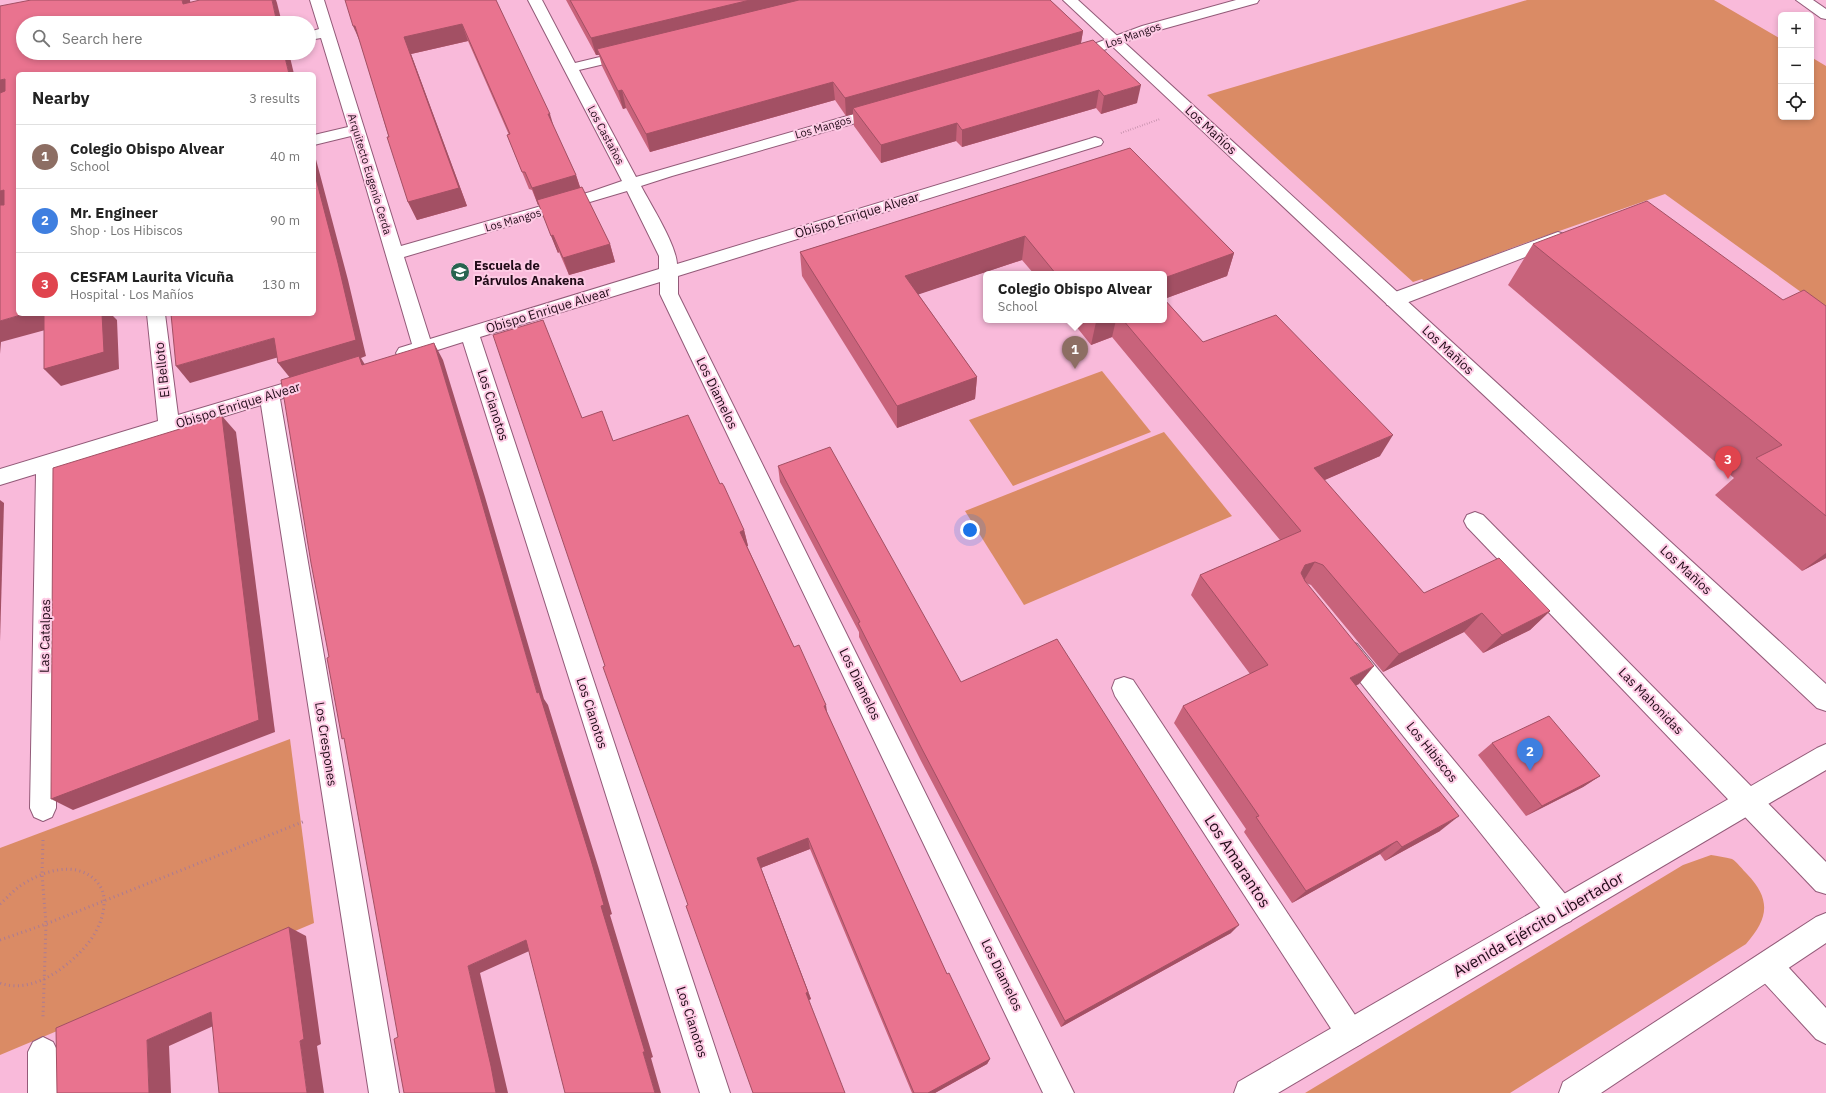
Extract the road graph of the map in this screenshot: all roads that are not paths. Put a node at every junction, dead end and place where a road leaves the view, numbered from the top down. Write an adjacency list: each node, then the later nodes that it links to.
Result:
1 (318, 0): 7 (street, Arquitecto Eugenio Cerda)
2 (535, 0): 12 (street, Los Castaños)
3 (1070, 0): 9 (street, Los Mañíos)
4 (1252, 0): 9 (street, Los Mangos)
5 (1803, 0): 6 (street)
6 (1826, 15)
7 (327, 32): 8 (street); 14 (street, Arquitecto Eugenio Cerda)
8 (316, 34)
9 (1115, 41): 11 (street, Los Mangos); 21 (street, Los Mañíos)
10 (646, 49): 12 (street)
11 (1057, 61)
12 (570, 68): 17 (street, Los Castaños)
13 (896, 107): 17 (street, Los Mangos)
14 (357, 130): 15 (street); 19 (street, Arquitecto Eugenio Cerda)
15 (316, 140)
16 (1095, 142): 20 (street, Obispo Enrique Alvear)
17 (631, 184): 19 (street, Los Mangos); 20 (street, Los Castaños)
18 (1573, 233): 21 (street)
19 (394, 254): 24 (street, Arquitecto Eugenio Cerda)
20 (669, 272): 23 (street, Obispo Enrique Alvear); 48 (street, Los Diamelos)
21 (1394, 300): 34 (street, Los Mañíos)
22 (156, 316): 28 (street, El Belloto)
23 (470, 334): 24 (street, Obispo Enrique Alvear); 47 (street, Los Cianotos)
24 (423, 348): 25 (street, Obispo Enrique Alvear)
25 (387, 359)
26 (328, 377): 27 (street, Obispo Enrique Alvear)
27 (269, 395): 28 (street, Obispo Enrique Alvear); 46 (street, Los Crespones)
28 (169, 426): 29 (street, Obispo Enrique Alvear)
29 (47, 463): 30 (street, Obispo Enrique Alvear); 37 (street, Las Catalpas)
30 (0, 478)
31 (1475, 521): 36 (street, Las Mahonidas)
32 (1337, 636): 39 (street, Los Hibiscos)
33 (1124, 688): 43 (street, Los Amarantos)
34 (1826, 700)
35 (1826, 756): 36 (street, Avenida Ejército Libertador)
36 (1748, 801): 38 (street, Las Mahonidas); 39 (street, Avenida Ejército Libertador)
37 (43, 808)
38 (1826, 881)
39 (1561, 911): 43 (street, Avenida Ejército Libertador)
40 (1826, 927): 41 (street)
41 (1768, 966): 42 (street); 50 (street)
42 (1826, 1029)
43 (1351, 1034): 49 (street, Avenida Ejército Libertador)
44 (43, 1052): 45 (street)
45 (43, 1093)
46 (384, 1093)
47 (715, 1093)
48 (1059, 1093)
49 (1249, 1093)
50 (1574, 1093)

